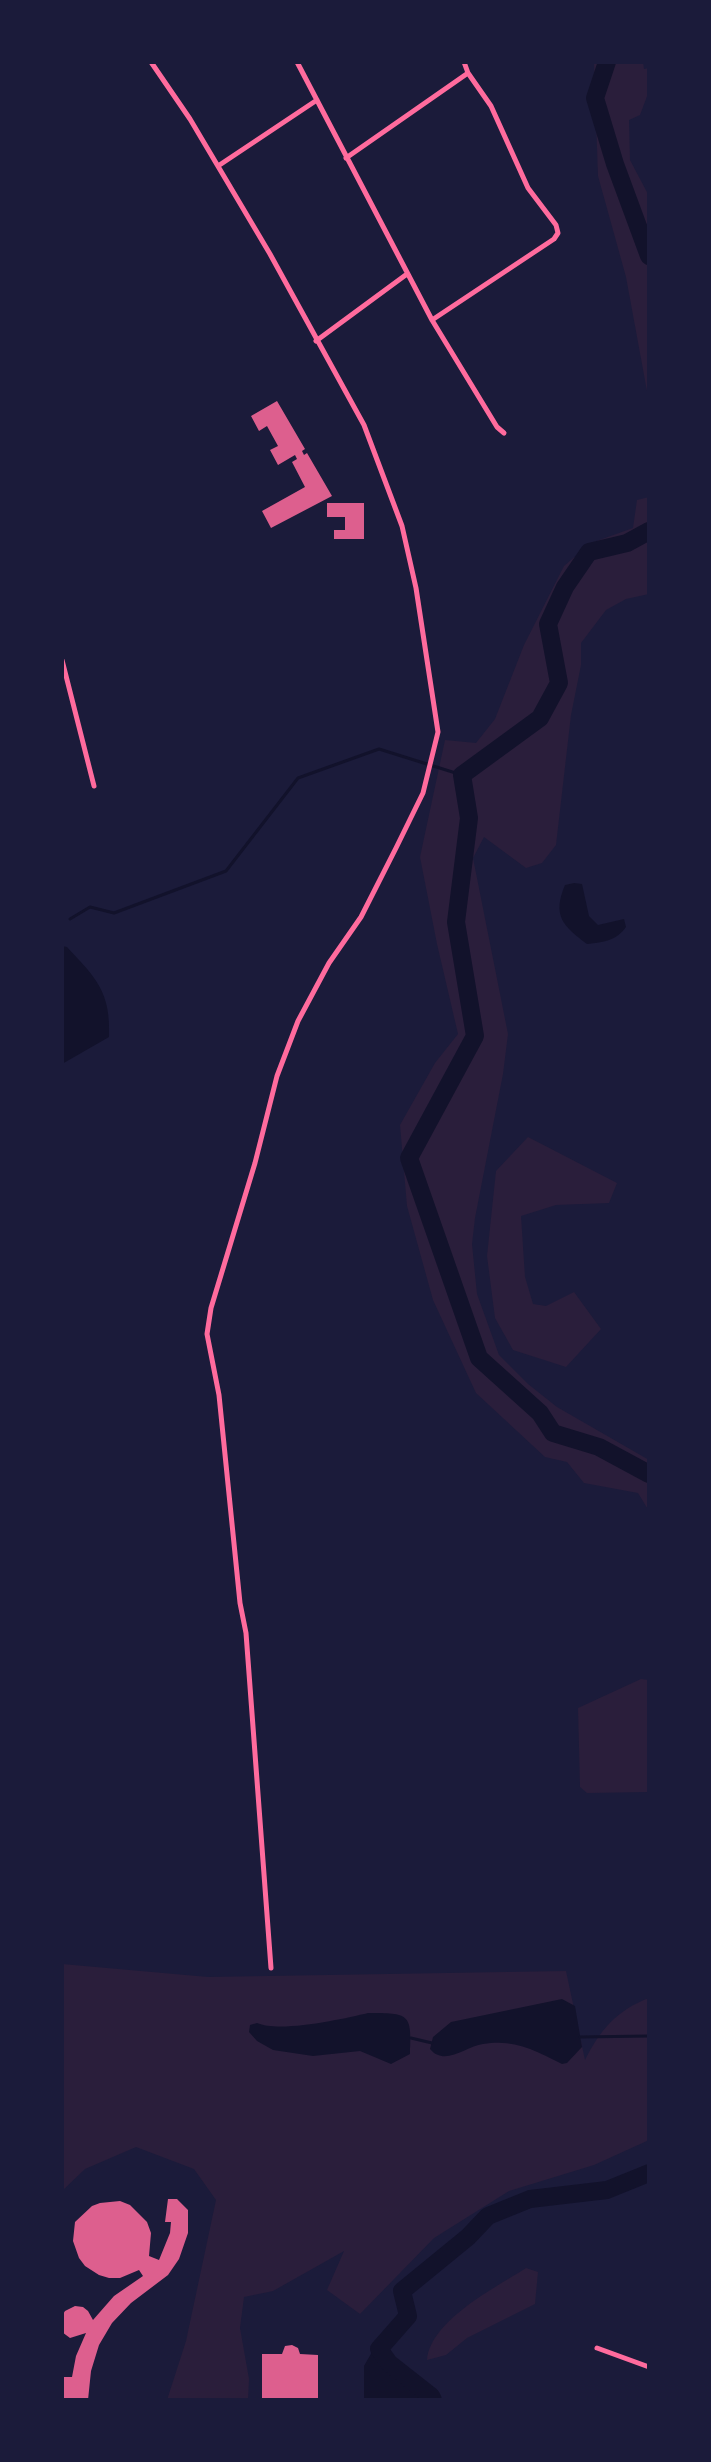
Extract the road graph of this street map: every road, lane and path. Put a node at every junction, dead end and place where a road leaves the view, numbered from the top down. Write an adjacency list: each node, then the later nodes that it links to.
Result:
1 (151, 62): 7 (street)
2 (297, 62): 5 (street)
3 (464, 62): 4 (street)
4 (468, 73): 6 (street); 9 (street)
5 (317, 100): 6 (street); 7 (street)
6 (346, 158): 8 (street)
7 (218, 166): 10 (street)
8 (407, 274): 9 (street); 10 (street)
9 (432, 320): 11 (street)
10 (316, 341): 14 (street)
11 (504, 433)
12 (62, 660): 13 (street)
13 (94, 786)
14 (271, 1968)
15 (597, 2348): 16 (street)
16 (649, 2367)

